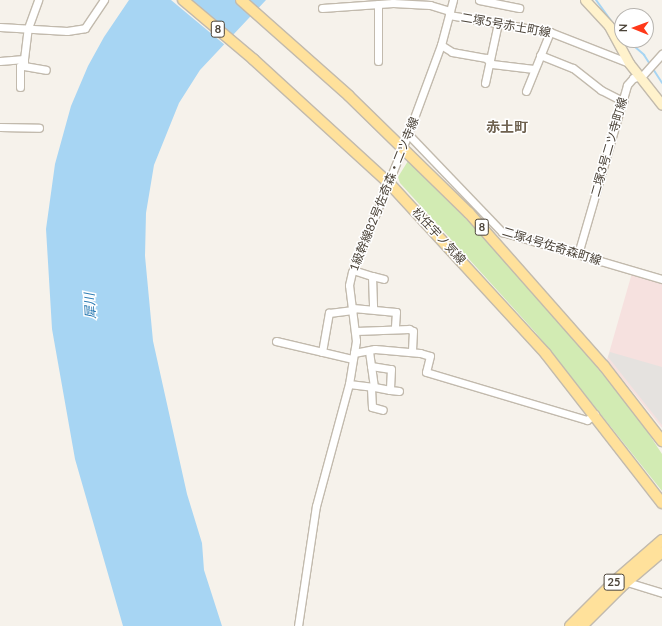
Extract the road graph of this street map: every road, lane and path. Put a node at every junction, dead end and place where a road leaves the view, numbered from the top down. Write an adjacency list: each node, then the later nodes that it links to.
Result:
1 (38, 0): 15 (street)
2 (104, 0): 15 (street)
3 (183, 0): 37 (main road, 松任宇ノ気線 / 8)
4 (241, 0): 36 (main road, 8)
5 (453, 0): 12 (street, 1級幹線82号佐奇森・二ツ寺線)
6 (479, 0): 11 (street)
7 (584, 0): 24 (street)
8 (415, 2): 9 (street, 二塚5号赤土町線); 12 (street, 二塚5号赤土町線)
9 (375, 3): 10 (street, 二塚5号赤土町線); 21 (street)
10 (322, 8)
11 (519, 8)
12 (450, 13): 13 (street, 二塚5号赤土町線); 17 (street, 1級幹線82号佐奇森・二ツ寺線)
13 (498, 22): 16 (street, 二塚5号赤土町線); 22 (street)
14 (0, 27): 15 (street)
15 (28, 28): 23 (street)
16 (550, 32): 19 (street); 24 (street, 二塚5号赤土町線)
17 (441, 45): 22 (street); 35 (street, 1級幹線82号佐奇森・二ツ寺線)
18 (662, 54): 27 (street, 二塚3号二ツ寺町線)
19 (540, 55): 25 (street); 31 (street)
20 (0, 60): 23 (street)
21 (378, 61)
22 (490, 61): 25 (street); 28 (street)
23 (24, 62): 26 (street); 29 (street)
24 (629, 63): 27 (street)
25 (534, 68): 30 (street)
26 (46, 70)
27 (642, 76): 31 (street, 二塚3号二ツ寺町線); 32 (street)
28 (485, 83)
29 (20, 87)
30 (526, 91)
31 (623, 101): 40 (street, 二塚3号二ツ寺町線)
32 (662, 105)
33 (0, 127): 34 (street)
34 (39, 128)
35 (408, 134): 36 (street, 1級幹線82号佐奇森・二ツ寺線); 38 (street, 二塚4号佐奇森町線)
36 (403, 146): 37 (street, 1級幹線82号佐奇森・二ツ寺線); 39 (main road, 8)
37 (389, 183): 41 (street, 1級幹線82号佐奇森・二ツ寺線); 60 (main road, 松任宇ノ気線 / 8)
38 (502, 232): 39 (street); 40 (street, 二塚4号佐奇森町線)
39 (490, 236): 61 (main road, 8)
40 (578, 254): 44 (street, 二塚4号佐奇森町線)
41 (353, 270): 42 (street); 45 (street, 1級幹線82号佐奇森・二ツ寺線)
42 (372, 276): 43 (street); 46 (street)
43 (384, 279)
44 (662, 279)
45 (353, 309): 46 (street); 48 (street, 1級幹線82号佐奇森・二ツ寺線); 51 (street)
46 (373, 309): 47 (street)
47 (395, 328): 48 (street); 52 (street)
48 (356, 330): 53 (street, 1級幹線82号佐奇森・二ツ寺線)
49 (276, 341): 51 (street)
50 (369, 350): 52 (street); 53 (street); 54 (street)
51 (322, 352): 53 (street)
52 (412, 352): 60 (street)
53 (353, 356): 55 (street, 1級幹線82号佐奇森・二ツ寺線)
54 (371, 366): 56 (street); 57 (street)
55 (349, 384): 56 (street); 67 (street, 1級幹線82号佐奇森・二ツ寺線)
56 (372, 388): 57 (street); 59 (street)
57 (390, 390): 58 (street)
58 (399, 391)
59 (383, 410)
60 (595, 414): 62 (main road, 松任宇ノ気線 / 8)
61 (662, 441)
62 (662, 503)
63 (662, 540): 68 (main road, 25)
64 (662, 552): 65 (main road, 25)
65 (627, 582): 66 (street); 69 (main road, 25)
66 (662, 592)
67 (298, 626)
68 (570, 626)
69 (582, 626)

